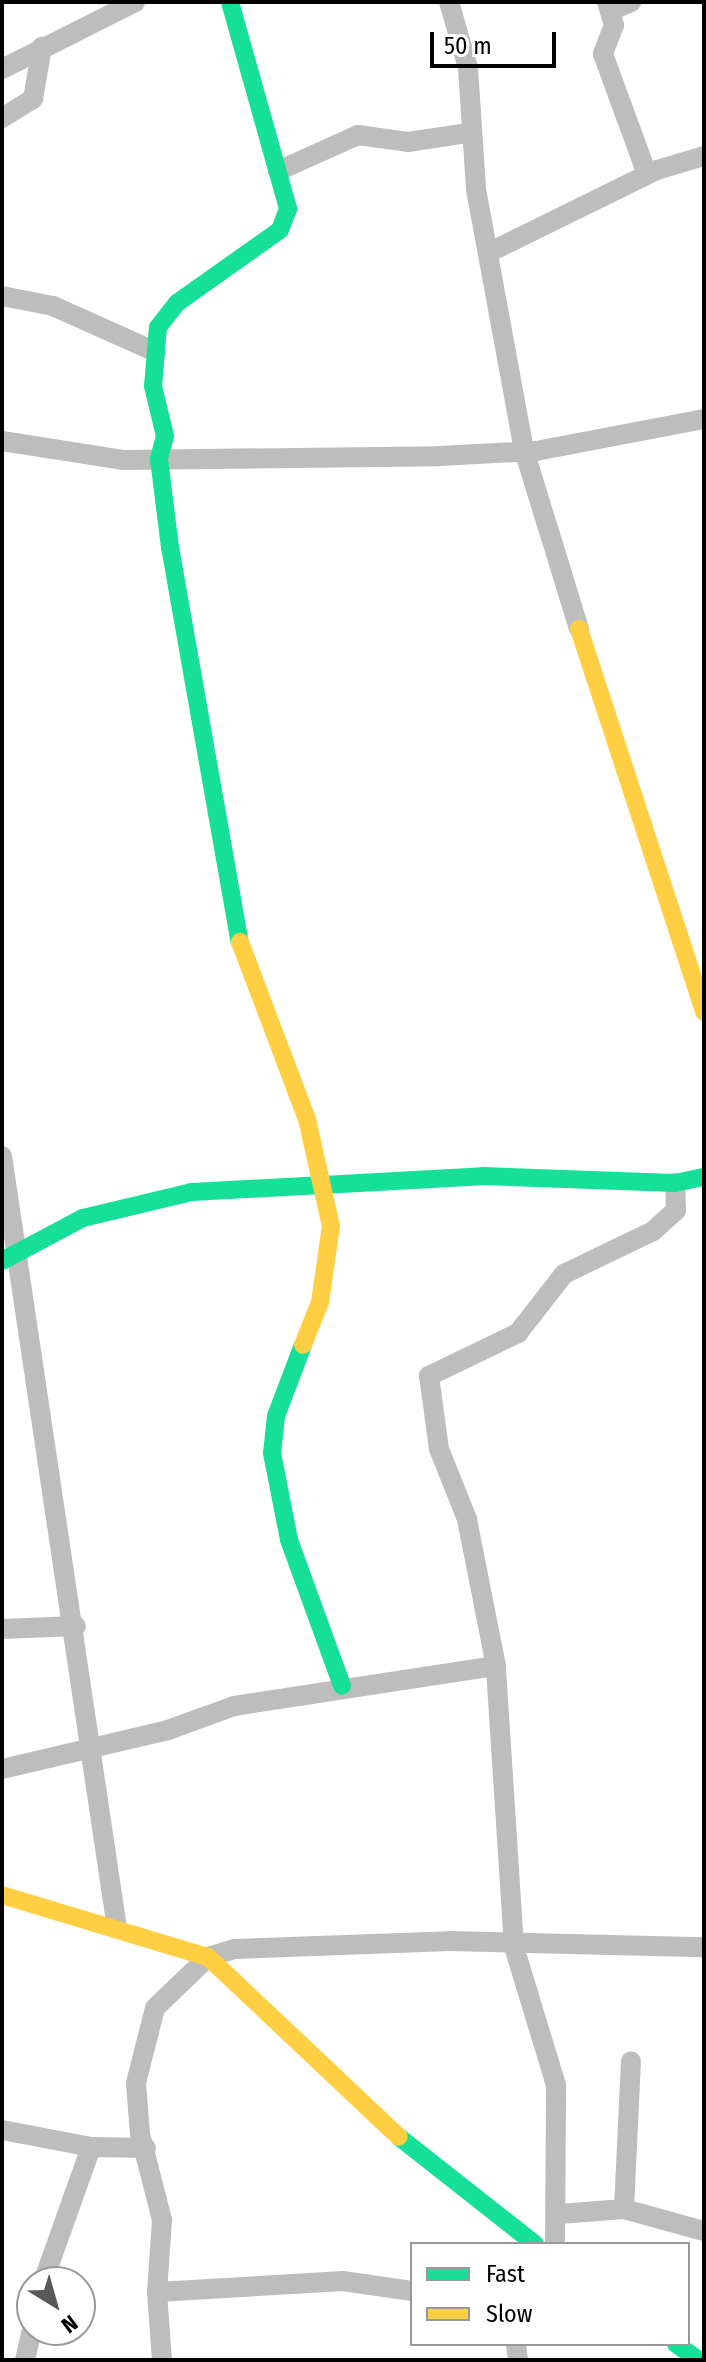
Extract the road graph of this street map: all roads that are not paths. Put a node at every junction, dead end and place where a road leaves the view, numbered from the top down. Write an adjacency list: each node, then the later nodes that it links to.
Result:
1 (135, 2): 6 (street)
2 (230, 2): 11 (street)
3 (449, 2): 9 (street)
4 (631, 2): 5 (street)
5 (609, 7): 12 (street)
6 (42, 47): 7 (street); 8 (street)
7 (2, 69)
8 (2, 118)
9 (468, 133): 11 (street); 13 (street)
10 (704, 156): 12 (street)
11 (278, 171): 15 (street)
12 (647, 174): 13 (street)
13 (488, 253): 18 (street)
14 (2, 296): 15 (street)
15 (156, 352): 19 (street)
16 (704, 419): 18 (street)
17 (2, 441): 19 (street)
18 (524, 450): 19 (street); 20 (street)
19 (159, 459): 24 (street)
20 (579, 629): 21 (street)
21 (704, 1012)
22 (2, 1156): 27 (street)
23 (704, 1177): 25 (street)
24 (322, 1182): 25 (street); 27 (street); 31 (street)
25 (675, 1183): 26 (street); 30 (street)
26 (704, 1190)
27 (8, 1258): 28 (street)
28 (76, 1626): 29 (street); 32 (street)
29 (2, 1629)
30 (496, 1666): 31 (street); 36 (street)
31 (342, 1686): 32 (street)
32 (94, 1745): 33 (street); 35 (street)
33 (2, 1769)
34 (2, 1895): 35 (street)
35 (117, 1928): 38 (street)
36 (514, 1947): 37 (street); 38 (street); 44 (street)
37 (704, 1947)
38 (208, 1957): 42 (street); 46 (street)
39 (631, 2061): 43 (street)
40 (2, 2130): 41 (street)
41 (91, 2147): 42 (street); 48 (street)
42 (146, 2148): 50 (street)
43 (624, 2209): 44 (street); 45 (street)
44 (559, 2214): 47 (street)
45 (704, 2231)
46 (532, 2242)
47 (555, 2242)
48 (49, 2266)
49 (410, 2291): 50 (street)
50 (157, 2292): 52 (street)
51 (679, 2346): 53 (street)
52 (162, 2360)
53 (699, 2360)

